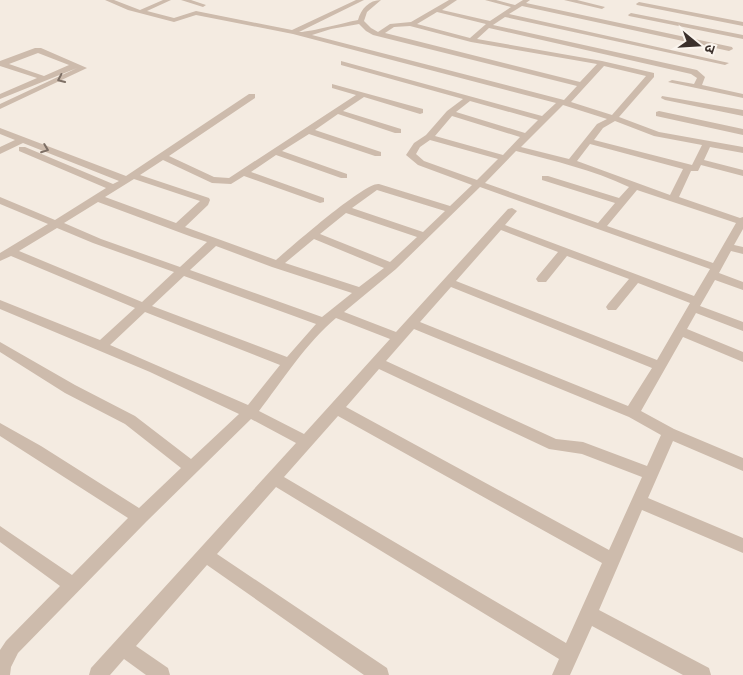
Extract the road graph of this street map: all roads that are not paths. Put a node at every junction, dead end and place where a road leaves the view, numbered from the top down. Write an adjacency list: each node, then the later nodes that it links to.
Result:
1 (108, 0): 14 (street)
2 (167, 0): 14 (street)
3 (184, 0): 11 (street)
4 (361, 0): 15 (street)
5 (378, 0): 19 (street)
6 (454, 0): 13 (street)
7 (488, 0): 10 (street)
8 (567, 0): 12 (street)
9 (636, 2): 18 (street)
10 (521, 4): 16 (street); 29 (street)
11 (203, 5)
12 (602, 7)
13 (435, 10): 20 (street); 21 (street)
14 (140, 12): 25 (street)
15 (337, 12): 24 (street); 25 (street)
16 (504, 15): 21 (street); 33 (street)
17 (630, 15): 23 (street)
18 (695, 15): 22 (street); 23 (street)
19 (361, 21): 24 (street); 26 (street)
20 (412, 24): 26 (street); 30 (street)
21 (490, 24): 30 (street); 40 (street)
22 (743, 24)
23 (687, 26): 28 (street); 29 (street)
24 (330, 27): 27 (street); 31 (street)
25 (293, 32): 27 (street)
26 (379, 34): 41 (street)
27 (305, 35): 31 (street)
28 (743, 37)
29 (677, 38): 32 (street); 33 (street)
30 (470, 40): 34 (street)
31 (348, 46): 39 (street)
32 (729, 49)
33 (669, 50): 36 (street); 40 (street)
34 (602, 62): 45 (street); 61 (street)
35 (344, 63): 43 (street)
36 (725, 63)
37 (1, 64): 38 (street); 42 (street)
38 (75, 65): 42 (street); 55 (street, one-way to 55)
39 (424, 65): 41 (street); 43 (street)
40 (660, 65): 47 (street)
41 (475, 69): 45 (street); 54 (street)
42 (43, 78): 51 (street)
43 (403, 78): 52 (street)
44 (672, 82): 47 (street)
45 (582, 85): 54 (street)
46 (335, 86): 48 (street)
47 (697, 87): 50 (street)
48 (364, 94): 56 (street); 57 (street)
49 (252, 96): 79 (street)
50 (743, 96)
51 (0, 97)
52 (468, 98): 58 (street); 62 (street)
53 (666, 98): 59 (street)
54 (563, 102): 61 (street); 62 (street)
55 (0, 107)
56 (336, 111): 63 (street); 65 (street)
57 (420, 111)
58 (450, 113): 67 (street); 68 (street)
59 (743, 113)
60 (660, 114): 66 (street)
61 (614, 118): 71 (street); 72 (street)
62 (544, 119): 67 (street)
63 (307, 130): 76 (street); 78 (street)
64 (0, 131): 70 (street)
65 (398, 131)
66 (743, 132)
67 (526, 136): 77 (street)
68 (429, 137): 77 (street); 88 (street)
69 (0, 139): 73 (street)
70 (22, 140): 73 (street); 86 (street, one-way to 86)
71 (589, 141): 80 (street); 82 (street)
72 (707, 144): 74 (street); 81 (street)
73 (13, 145): 75 (street); 90 (street)
74 (743, 150)
75 (0, 151)
76 (275, 152): 83 (street); 85 (street)
77 (509, 153): 80 (street); 88 (street)
78 (378, 154)
79 (162, 156): 83 (street); 86 (street)
80 (571, 162): 89 (street)
81 (699, 162): 82 (street); 84 (street)
82 (688, 168): 92 (street)
83 (244, 173): 94 (street)
84 (743, 173)
85 (344, 176)
86 (130, 178): 90 (street); 102 (street)
87 (545, 178): 95 (street)
88 (480, 182): 97 (street); 103 (street)
89 (635, 186): 92 (street); 95 (street)
90 (114, 188): 91 (street)
91 (98, 198): 100 (street); 102 (street)
92 (673, 199): 99 (street)
93 (0, 200): 100 (street)
94 (320, 200)
95 (621, 202): 103 (street)
96 (344, 209): 97 (street); 104 (street); 105 (street)
97 (452, 210): 105 (street)
98 (512, 211): 101 (street)
99 (742, 221): 107 (street)
100 (56, 225): 110 (street); 115 (street)
101 (499, 226): 108 (street); 118 (street)
102 (178, 227): 106 (street)
103 (600, 227): 114 (street)
104 (312, 235): 112 (street); 113 (street)
105 (424, 236): 113 (street)
106 (215, 240): 112 (street); 115 (street)
107 (727, 246): 109 (street); 114 (street)
108 (565, 251): 116 (street); 117 (street)
109 (743, 251)
110 (11, 252): 111 (street); 123 (street)
111 (0, 258)
112 (276, 264): 120 (street)
113 (392, 267): 120 (street)
114 (713, 271): 119 (street); 122 (street)
115 (183, 272): 123 (street); 126 (street)
116 (636, 278): 122 (street); 124 (street)
117 (542, 279)
118 (449, 282): 127 (street); 136 (street)
119 (743, 286)
120 (361, 292): 125 (street)
121 (0, 304): 132 (street)
122 (695, 305): 128 (street); 129 (street)
123 (143, 308): 132 (street); 135 (street)
124 (612, 308)
125 (337, 314): 126 (street); 130 (street)
126 (324, 322): 135 (street)
127 (412, 324): 130 (street); 139 (street)
128 (743, 327)
129 (680, 331): 133 (street); 136 (street)
130 (399, 338): 134 (street)
131 (0, 346): 144 (street)
132 (101, 346): 138 (street)
133 (743, 357)
134 (378, 362): 137 (street); 145 (street)
135 (289, 363): 138 (street)
136 (660, 366): 139 (street)
137 (336, 408): 142 (street); 152 (street)
138 (251, 412): 142 (street); 144 (street)
139 (634, 413): 141 (street)
140 (0, 429): 148 (street)
141 (669, 433): 143 (street); 145 (street)
142 (306, 442): 146 (street)
143 (743, 465)
144 (191, 468): 148 (street)
145 (650, 474): 147 (street)
146 (274, 478): 151 (street); 156 (street)
147 (638, 501): 150 (street); 152 (street)
148 (140, 517): 153 (street)
149 (0, 534): 153 (street)
150 (743, 546)
151 (205, 555): 155 (street); 160 (street)
152 (612, 560): 154 (street)
153 (72, 585): 157 (street)
154 (588, 614): 156 (street); 162 (street)
155 (123, 647): 158 (street); 159 (street)
156 (570, 655): 161 (street)
157 (1, 675)
158 (98, 675)
159 (161, 675)
160 (380, 675)
161 (561, 675)
162 (702, 675)

